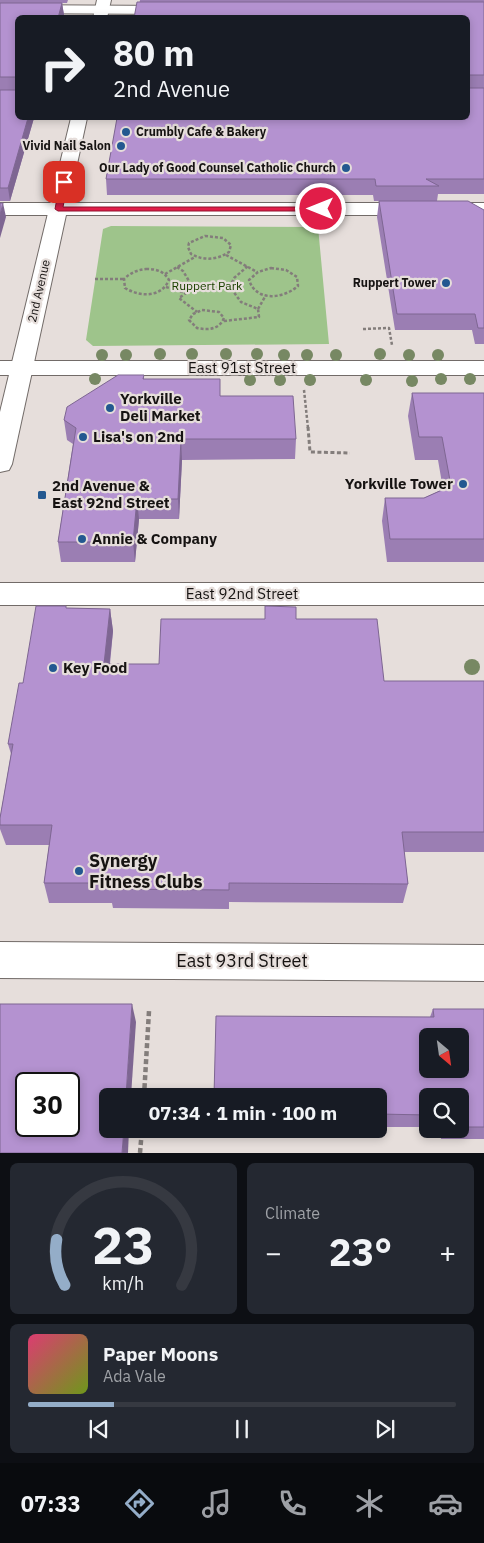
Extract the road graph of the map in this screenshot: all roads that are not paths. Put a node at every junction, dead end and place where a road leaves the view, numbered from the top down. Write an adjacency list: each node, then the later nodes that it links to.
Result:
1 (102, 9): 2 (street); 3 (street)
2 (0, 10)
3 (191, 10)
4 (79, 120): 6 (street, 2nd Avenue)
5 (0, 209): 6 (street)
6 (58, 209): 7 (street); 10 (street, 2nd Avenue)
7 (409, 209): 8 (street); 9 (street)
8 (484, 209)
9 (414, 229)
10 (11, 368): 11 (street, East 91st Street); 12 (street, 2nd Avenue)
11 (484, 368)
12 (0, 464)
13 (0, 594): 14 (street, East 92nd Street)
14 (484, 594)
15 (0, 960): 16 (street, East 93rd Street)
16 (484, 963)

